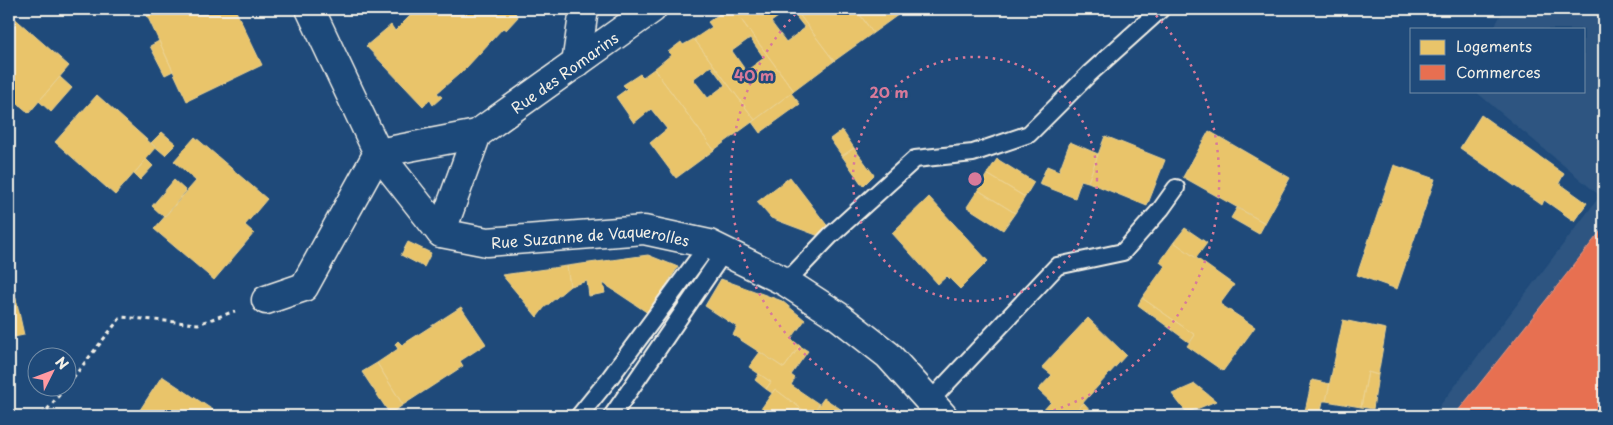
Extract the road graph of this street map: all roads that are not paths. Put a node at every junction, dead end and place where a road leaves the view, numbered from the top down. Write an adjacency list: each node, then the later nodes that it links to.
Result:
1 (310, 9): 7 (street)
2 (584, 9): 5 (street)
3 (652, 9): 5 (street, Rue des Romarins)
4 (1161, 9): 11 (lane)
5 (576, 64): 6 (street, Rue des Romarins)
6 (477, 134): 7 (street); 9 (street)
7 (378, 153): 9 (street); 12 (street)
8 (1176, 188): 13 (lane)
9 (441, 233): 10 (street, Rue Suzanne de Vaquerolles)
10 (716, 248): 11 (street, Rue Suzanne de Vaquerolles); 14 (lane); 15 (lane)
11 (786, 282): 13 (street, Rue Suzanne de Vaquerolles)
12 (266, 300)
13 (936, 409)
14 (579, 416)
15 (612, 416)

